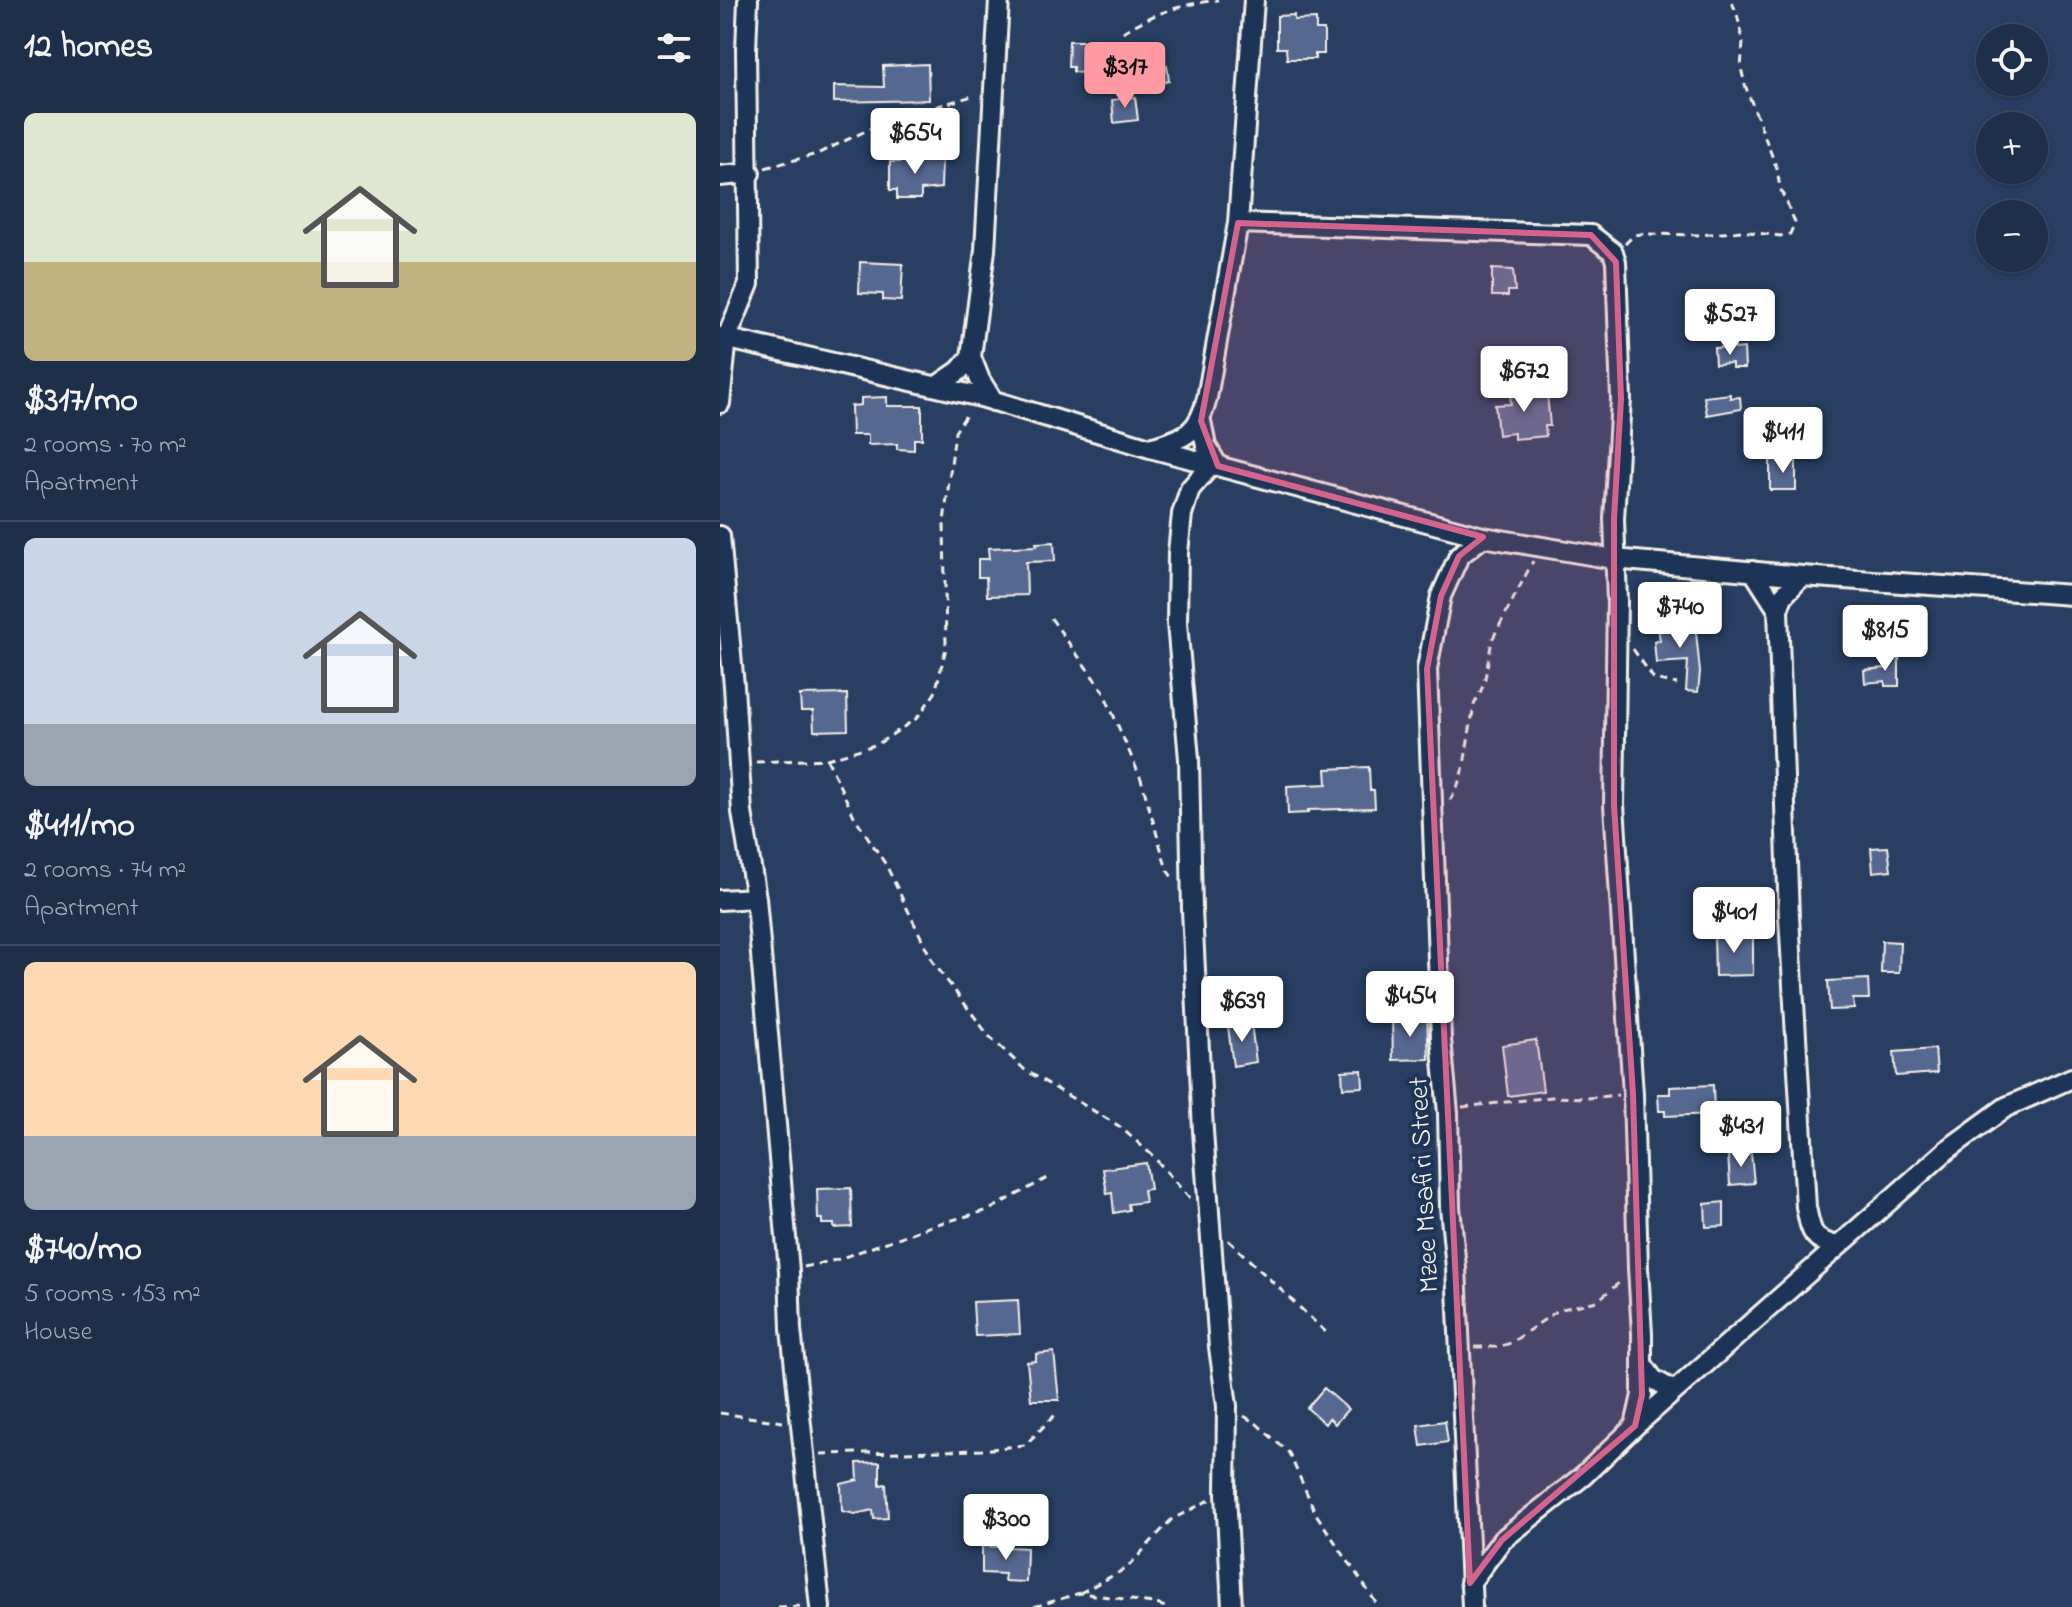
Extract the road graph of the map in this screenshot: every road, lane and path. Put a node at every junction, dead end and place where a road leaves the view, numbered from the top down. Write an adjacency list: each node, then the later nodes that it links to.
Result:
1 (748, 0): 8 (street)
2 (999, 0): 7 (street)
3 (1218, 0): 6 (path)
4 (1254, 0): 10 (street)
5 (1731, 0): 11 (path)
6 (1123, 32)
7 (994, 91): 8 (path); 13 (street)
8 (750, 173): 9 (street); 12 (street)
9 (720, 176)
10 (1238, 223): 11 (street); 17 (street)
11 (1616, 262): 23 (street)
12 (724, 337): 14 (street); 16 (street)
13 (971, 357): 14 (street); 15 (street)
14 (937, 386): 15 (street)
15 (987, 399): 18 (street); 31 (path)
16 (720, 403)
17 (1201, 421): 18 (street); 19 (street)
18 (1150, 448): 19 (street)
19 (1215, 465): 21 (street); 42 (street)
20 (720, 536): 32 (street)
21 (1483, 537): 22 (street); 39 (street, Mzee Msafiri Street)
22 (1546, 548): 23 (street); 33 (path)
23 (1614, 559): 24 (street); 29 (street)
24 (1753, 571): 25 (street); 27 (street)
25 (1802, 576): 26 (street); 27 (street)
26 (2072, 595)
27 (1778, 610): 43 (street)
28 (1051, 618): 34 (path)
29 (1617, 640): 30 (path); 38 (street)
30 (1677, 684)
31 (827, 759): 32 (path); 41 (path)
32 (739, 760): 35 (street)
33 (1449, 802)
34 (1175, 883)
35 (756, 898): 36 (street); 45 (street)
36 (720, 900)
37 (2072, 1078): 43 (street)
38 (1633, 1094): 39 (path); 44 (street)
39 (1448, 1113): 47 (street, Mzee Msafiri Street)
40 (1051, 1176): 45 (path)
41 (1192, 1201)
42 (1211, 1224): 46 (path); 50 (street)
43 (1837, 1246): 49 (street)
44 (1638, 1268): 47 (path); 48 (street)
45 (789, 1271): 53 (street)
46 (1330, 1336)
47 (1459, 1347): 57 (street, Mzee Msafiri Street)
48 (1643, 1365): 49 (street); 54 (street)
49 (1674, 1391): 54 (street)
50 (1227, 1406): 56 (street); 64 (path)
51 (720, 1413): 53 (path)
52 (1056, 1414): 55 (path)
53 (803, 1426): 55 (street)
54 (1635, 1426): 57 (street)
55 (805, 1455): 60 (street)
56 (1226, 1494): 58 (path); 63 (street)
57 (1470, 1583): 65 (street, Mzee Msafiri Street)
58 (1080, 1593): 61 (path); 62 (path)
59 (778, 1607): 60 (path)
60 (820, 1607)
61 (1034, 1607)
62 (1166, 1607)
63 (1232, 1607)
64 (1379, 1607)
65 (1472, 1607)

